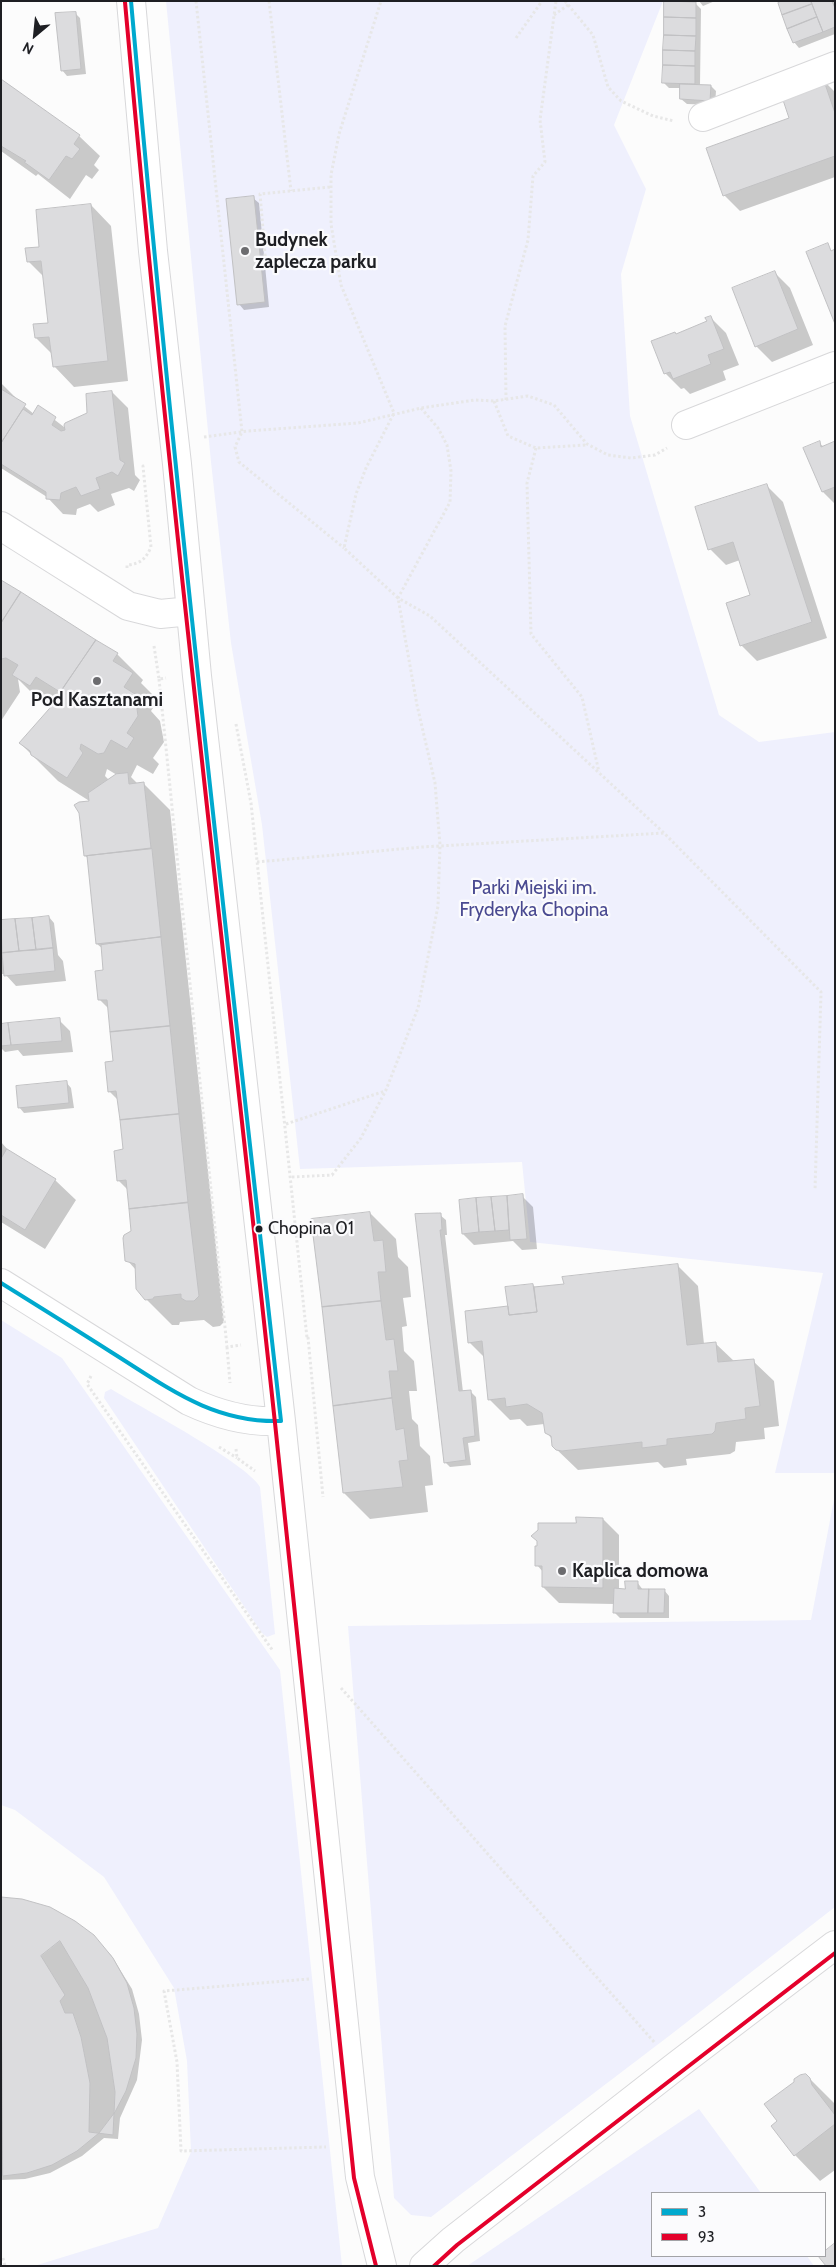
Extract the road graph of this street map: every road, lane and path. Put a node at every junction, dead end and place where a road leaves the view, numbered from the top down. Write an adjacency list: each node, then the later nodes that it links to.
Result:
1 (131, 1): 25 (street)
2 (196, 1): 21 (path)
3 (269, 1): 13 (path)
4 (381, 1): 12 (path)
5 (542, 1): 9 (path)
6 (556, 1): 8 (path)
7 (567, 2): 8 (path); 11 (path)
8 (554, 15): 16 (path)
9 (516, 38)
10 (835, 66): 11 (street)
11 (703, 117)
12 (331, 187): 13 (path); 19 (path)
13 (291, 191): 14 (path)
14 (266, 266)
15 (835, 366): 20 (street)
16 (506, 400): 17 (path); 23 (path)
17 (494, 401): 18 (path); 24 (path)
18 (420, 408): 19 (path); 28 (path)
19 (394, 414): 21 (path); 27 (path)
20 (686, 425): 23 (path)
21 (242, 432): 22 (path); 27 (path)
22 (216, 435)
23 (587, 444): 24 (path)
24 (536, 448): 35 (path)
25 (177, 464): 29 (path); 30 (street)
26 (1, 526): 29 (street)
27 (344, 548): 28 (path)
28 (398, 598): 35 (path); 37 (path)
29 (128, 606): 30 (street)
30 (190, 610): 32 (street)
31 (149, 642): 33 (path)
32 (197, 676): 33 (path); 44 (street)
33 (159, 679): 44 (path)
34 (235, 717): 38 (path)
35 (598, 772): 36 (path)
36 (664, 833): 37 (path); 42 (path)
37 (440, 846): 38 (path); 39 (path)
38 (257, 862): 40 (path)
39 (386, 1090): 40 (path); 41 (path)
40 (286, 1124): 41 (path)
41 (292, 1177): 44 (path)
42 (815, 1190)
43 (1, 1283): 46 (street)
44 (272, 1341): 46 (street)
45 (95, 1370): 47 (path)
46 (282, 1421): 55 (street)
47 (278, 1651)
48 (340, 1686): 51 (path)
49 (835, 1945): 51 (street)
50 (319, 1978): 52 (path)
51 (676, 2066): 56 (street)
52 (327, 2147)
53 (3, 2258): 54 (path)
54 (5, 2266)
55 (382, 2266)
56 (424, 2266)

